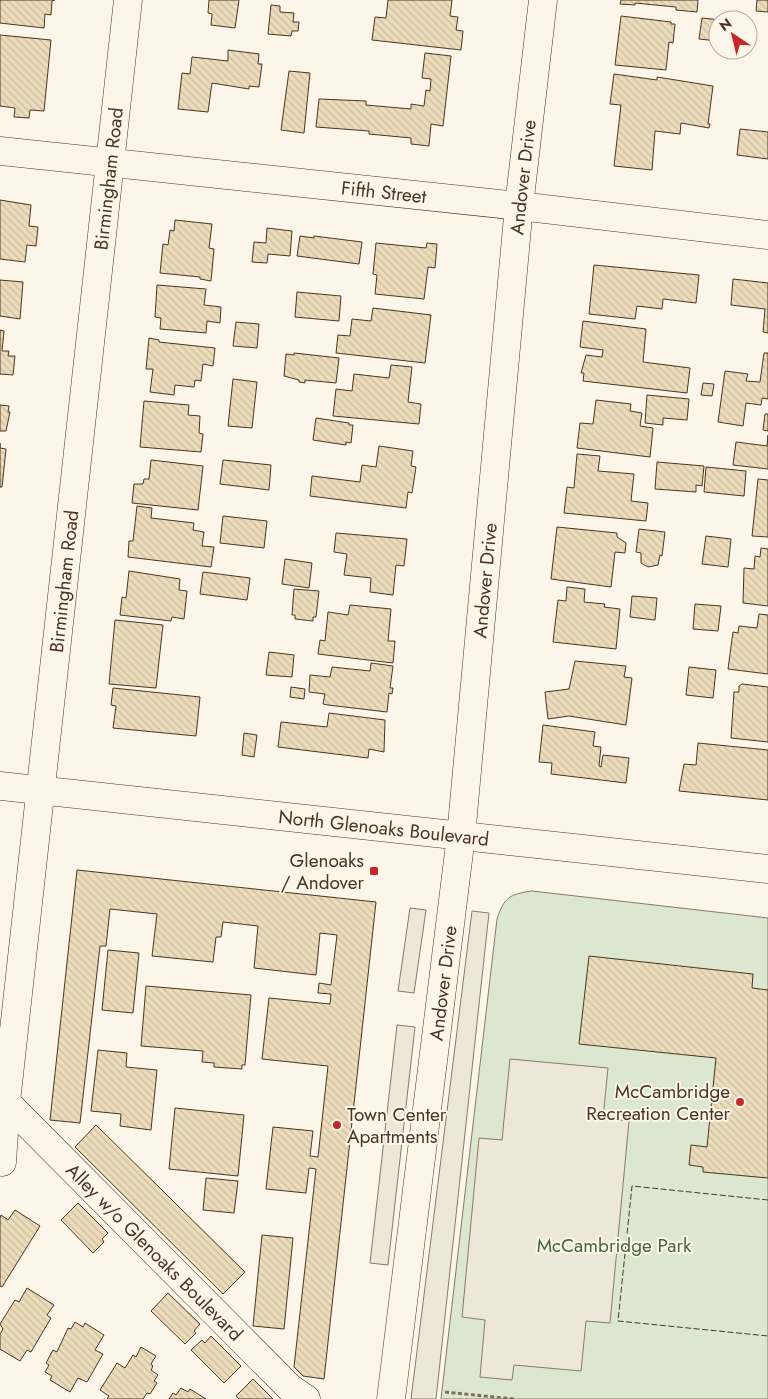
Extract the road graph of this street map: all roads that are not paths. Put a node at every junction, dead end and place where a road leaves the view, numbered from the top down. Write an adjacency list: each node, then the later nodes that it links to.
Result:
1 (128, 0): 4 (street, Birmingham Road)
2 (543, 0): 5 (street, Andover Drive)
3 (0, 151): 4 (street, Fifth Street)
4 (112, 163): 5 (street, Fifth Street); 8 (street, Birmingham Road)
5 (519, 206): 6 (street, Fifth Street); 9 (street, Andover Drive)
6 (768, 236)
7 (0, 786): 8 (street, North Glenoaks Boulevard)
8 (41, 790): 9 (street, North Glenoaks Boulevard); 11 (street, Birmingham Road)
9 (461, 836): 10 (street, North Glenoaks Boulevard); 14 (street, Andover Drive)
10 (768, 869)
11 (6, 1102): 12 (street, Birmingham Road); 13 (street, Alley w/o Glenoaks Boulevard)
12 (2, 1162)
13 (306, 1399)
14 (391, 1399)

